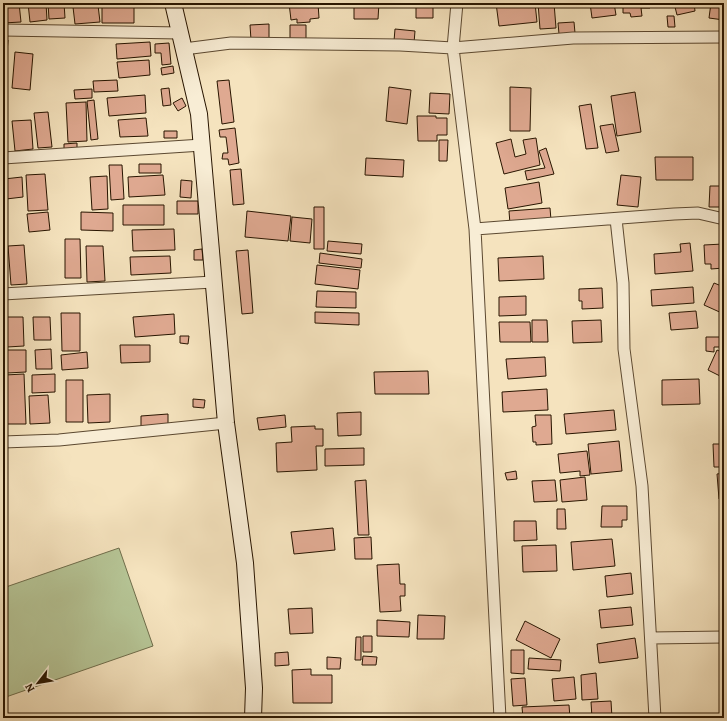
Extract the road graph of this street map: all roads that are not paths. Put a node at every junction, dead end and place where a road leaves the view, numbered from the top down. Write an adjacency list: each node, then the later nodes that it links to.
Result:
1 (173, 3): 4 (street)
2 (457, 3): 6 (street)
3 (3, 30): 4 (street)
4 (180, 33): 7 (street)
5 (724, 37): 6 (street)
6 (452, 48): 7 (street); 12 (street)
7 (184, 49): 8 (street)
8 (202, 145): 9 (street); 13 (street)
9 (3, 158)
10 (616, 219): 11 (street); 12 (street); 18 (street)
11 (724, 219)
12 (474, 229): 20 (street)
13 (213, 282): 14 (street); 15 (street)
14 (3, 294)
15 (226, 423): 16 (street); 19 (street)
16 (3, 442)
17 (724, 637): 18 (street)
18 (651, 638): 21 (street)
19 (253, 718)
20 (500, 718)
21 (655, 718)

